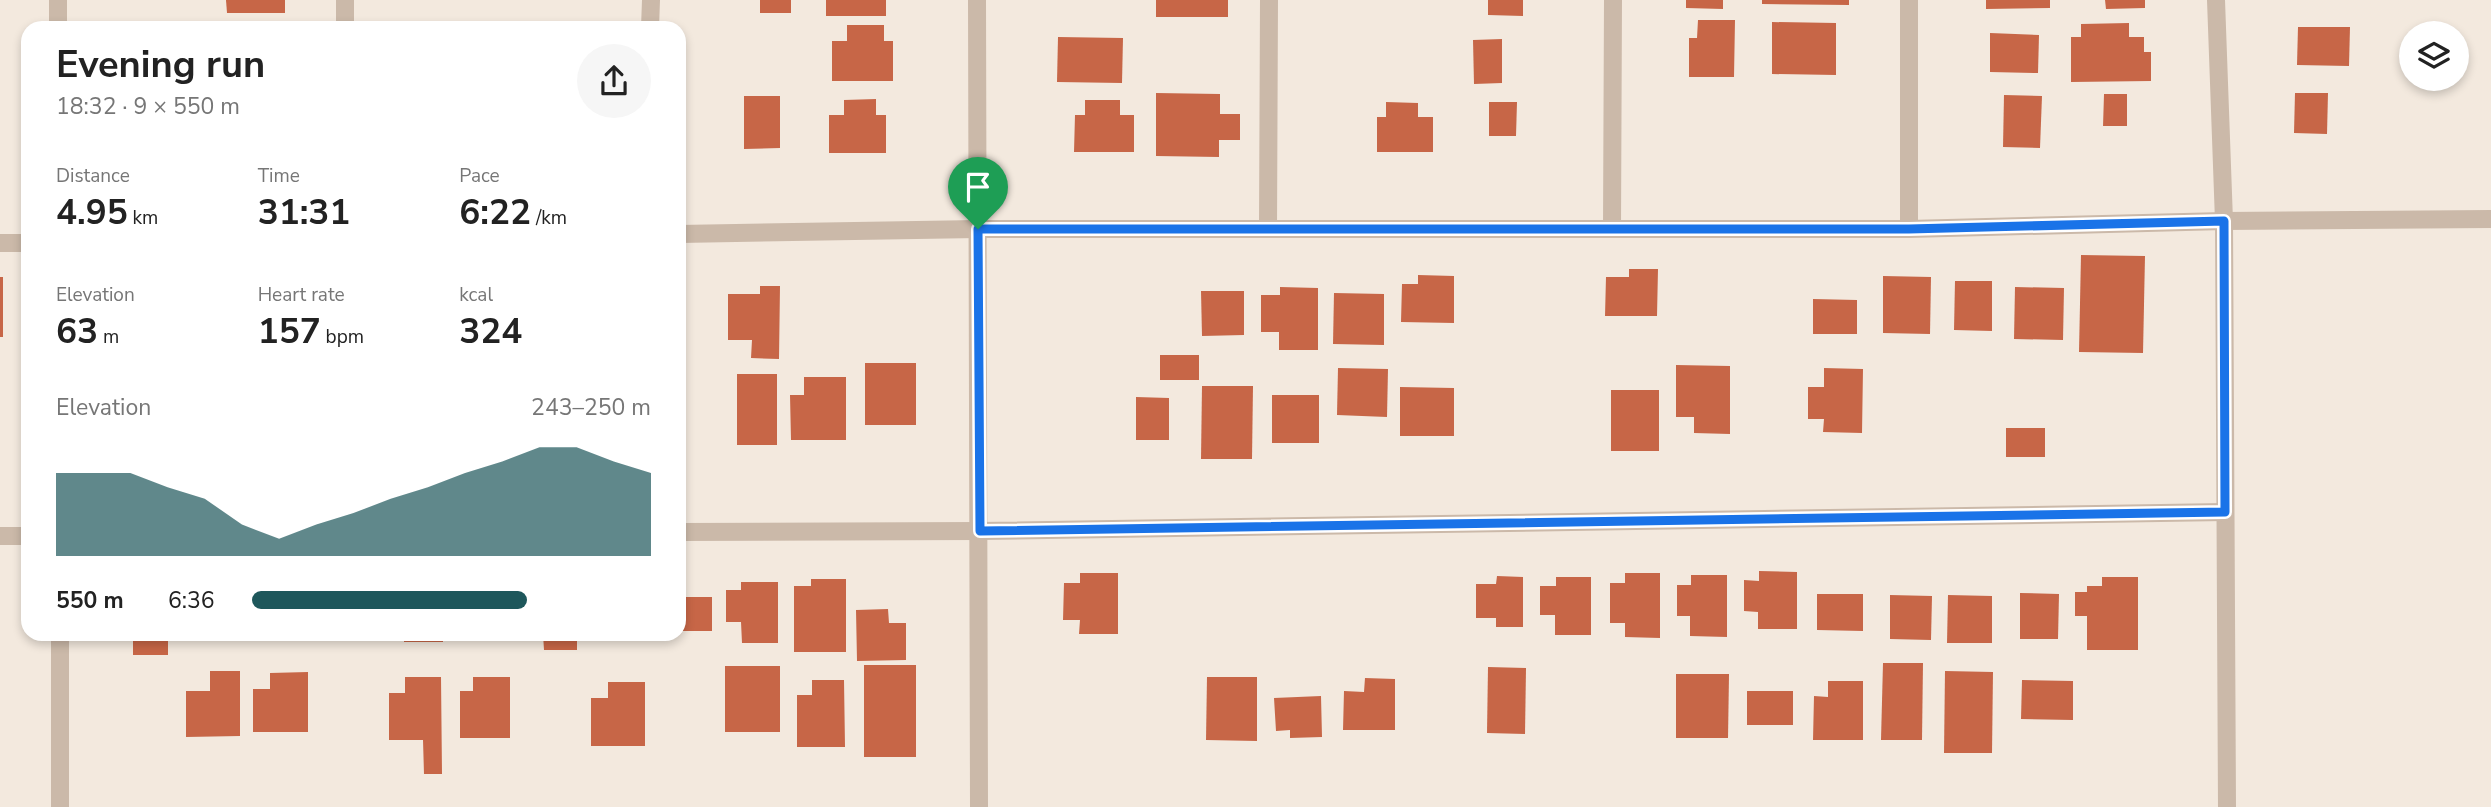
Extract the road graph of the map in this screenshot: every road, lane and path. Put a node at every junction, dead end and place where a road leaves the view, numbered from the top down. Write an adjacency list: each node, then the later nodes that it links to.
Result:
1 (58, 0): 9 (street)
2 (345, 0): 10 (street)
3 (650, 0): 11 (street)
4 (977, 0): 14 (street)
5 (1269, 0): 15 (street)
6 (1613, 0): 16 (street)
7 (1909, 0): 17 (street)
8 (2217, 0): 13 (street)
9 (58, 21)
10 (345, 21)
11 (650, 21)
12 (2491, 219): 13 (street)
13 (2224, 221): 17 (street); 21 (street)
14 (978, 229): 15 (street); 18 (street); 22 (street)
15 (1268, 229): 16 (street)
16 (1612, 229): 17 (street)
17 (1909, 229)
18 (686, 234)
19 (0, 243): 20 (street)
20 (21, 243)
21 (2225, 512): 22 (street); 29 (street)
22 (980, 531): 23 (street); 28 (street)
23 (686, 532)
24 (0, 536): 25 (street)
25 (21, 536)
26 (60, 641): 27 (street)
27 (60, 807)
28 (979, 807)
29 (2227, 807)

